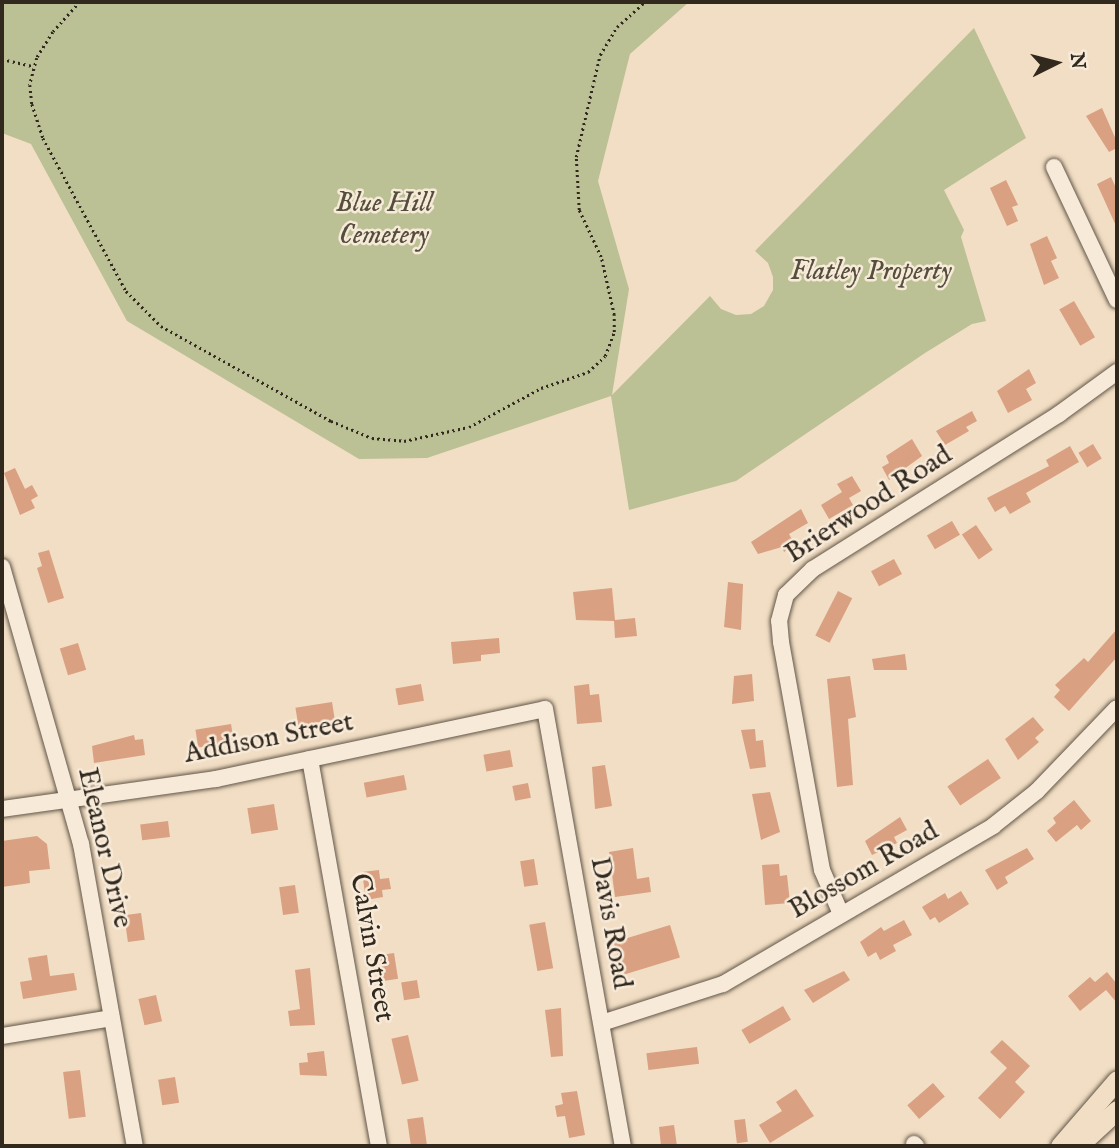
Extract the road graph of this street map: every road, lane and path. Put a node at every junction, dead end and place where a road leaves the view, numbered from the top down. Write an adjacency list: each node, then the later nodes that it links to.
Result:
1 (80, 2): 4 (path)
2 (645, 2): 4 (path)
3 (2, 59): 4 (path)
4 (33, 67)
5 (1054, 167): 6 (street)
6 (1117, 300)
7 (1117, 372): 14 (street, Brierwood Road)
8 (2, 567): 12 (street, Eleanor Drive)
9 (1117, 708): 14 (street, Blossom Road)
10 (545, 709): 11 (street, Addison Street); 16 (street, Davis Road)
11 (310, 759): 12 (street, Addison Street); 21 (street, Calvin Street)
12 (69, 800): 13 (street, Addison Street); 15 (street, Eleanor Drive)
13 (2, 808)
14 (841, 914): 16 (street, Blossom Road)
15 (112, 1018): 17 (street); 20 (street, Eleanor Drive)
16 (602, 1023): 22 (street, Davis Road)
17 (2, 1036)
18 (1117, 1080): 23 (main road)
19 (1117, 1110): 24 (main road)
20 (135, 1146)
21 (379, 1146)
22 (623, 1146)
23 (1060, 1146)
24 (1078, 1146)

